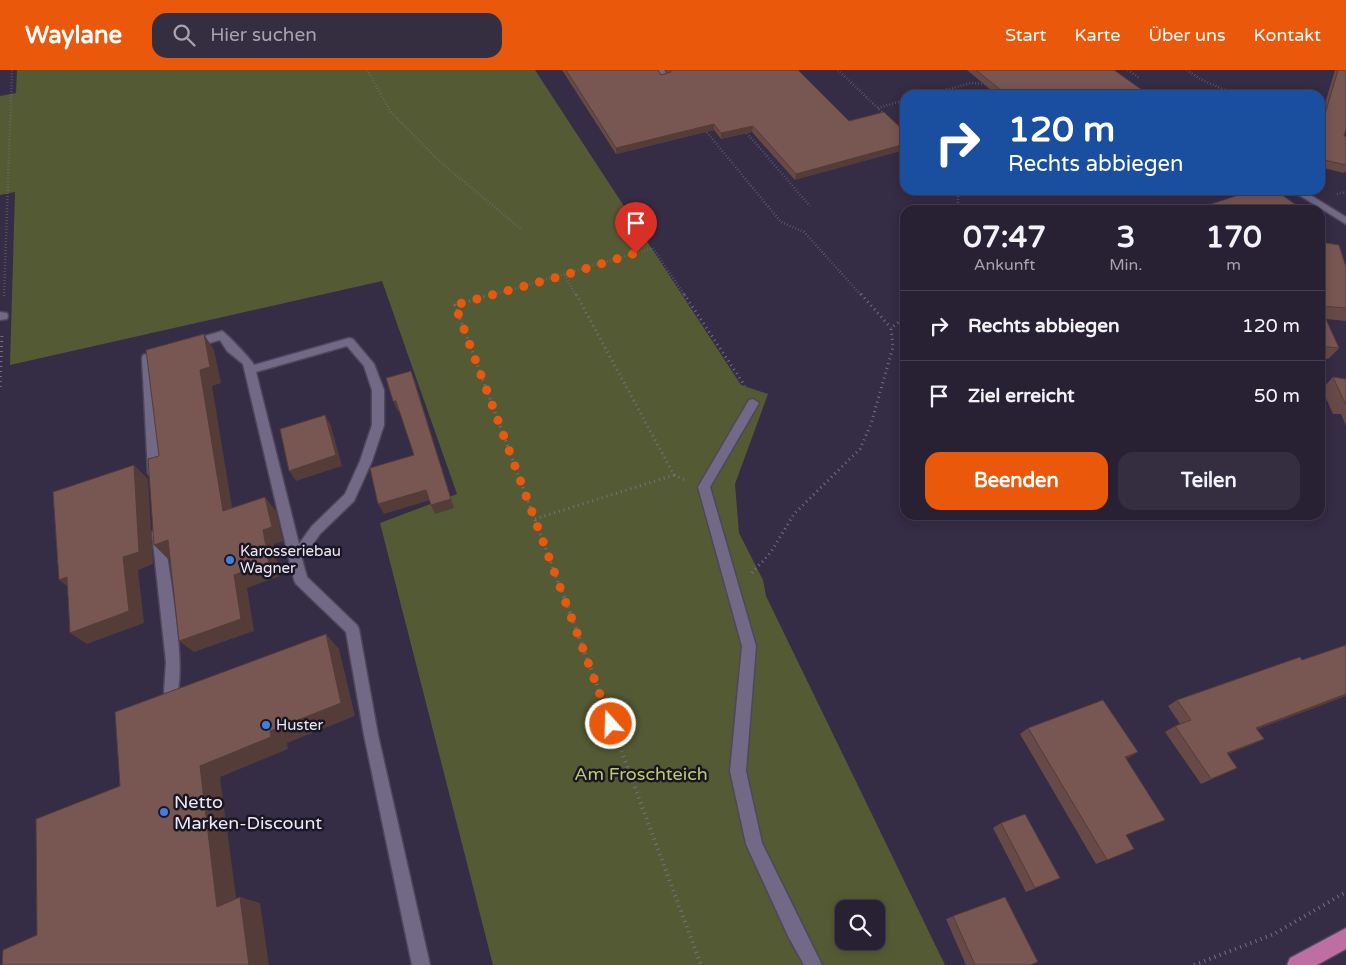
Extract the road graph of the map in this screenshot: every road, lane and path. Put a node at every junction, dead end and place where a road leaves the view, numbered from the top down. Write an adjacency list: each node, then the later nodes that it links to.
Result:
1 (12, 70): 23 (path)
2 (367, 70): 22 (path)
3 (660, 70): 7 (lane)
4 (838, 70): 13 (path)
5 (1128, 70): 8 (path)
6 (1187, 70): 11 (path)
7 (665, 77)
8 (1139, 78)
9 (992, 82): 10 (path)
10 (945, 90)
11 (1225, 90)
12 (900, 101): 13 (path)
13 (878, 108): 14 (path)
14 (888, 118)
15 (701, 124): 28 (path)
16 (744, 129): 19 (path)
17 (1304, 195): 18 (lane)
18 (1320, 205)
19 (810, 206)
20 (1325, 208): 21 (lane)
21 (1346, 221)
22 (521, 229)
23 (5, 273): 24 (path); 26 (path)
24 (0, 274)
25 (565, 275): 33 (path); 36 (path); 36 (path)
26 (2, 316): 32 (path)
27 (900, 321): 28 (path)
28 (891, 328): 38 (path)
29 (185, 346): 31 (lane)
30 (166, 352): 34 (lane)
31 (250, 370): 37 (lane); 37 (lane)
32 (0, 387)
33 (753, 403): 38 (lane)
34 (155, 490)
35 (157, 518): 39 (lane)
36 (535, 519): 43 (path)
37 (296, 558): 42 (lane)
38 (734, 592): 44 (lane)
39 (172, 692)
40 (1346, 892): 45 (path)
41 (1346, 938): 46 (main road)
42 (421, 965)
43 (702, 965)
44 (813, 965)
45 (1194, 965)
46 (1297, 965)

